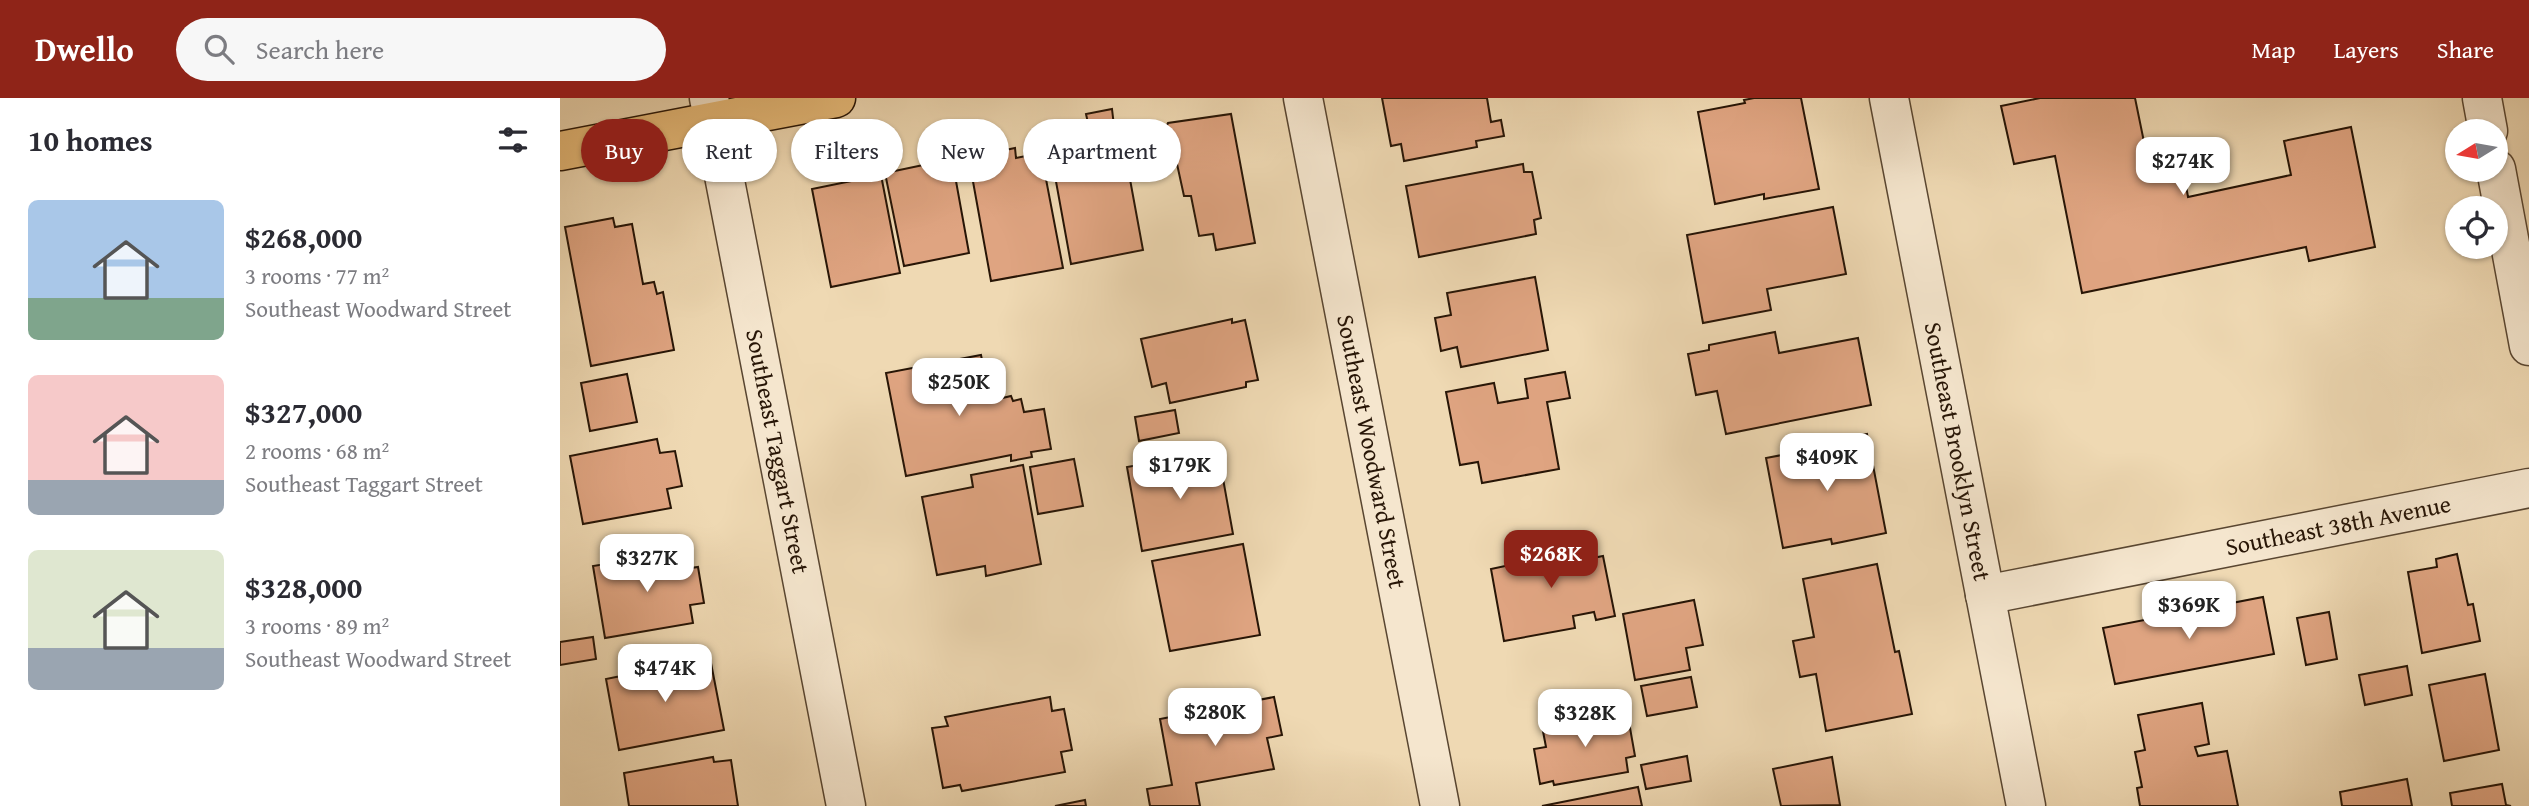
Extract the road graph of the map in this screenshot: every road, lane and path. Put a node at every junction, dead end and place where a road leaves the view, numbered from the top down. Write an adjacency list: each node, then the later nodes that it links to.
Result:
1 (836, 98): 5 (main road)
2 (1303, 98): 13 (street, Southeast Woodward Street)
3 (1889, 98): 11 (street, Southeast Brooklyn Street)
4 (2482, 98): 6 (street)
5 (712, 110): 7 (main road); 12 (street, Southeast Taggart Street)
6 (2486, 119)
7 (560, 151)
8 (2498, 182): 9 (street)
9 (2529, 346)
10 (2529, 488): 11 (street, Southeast 38th Avenue)
11 (1985, 595): 14 (street, Southeast Brooklyn Street)
12 (846, 806)
13 (1440, 806)
14 (2026, 806)

